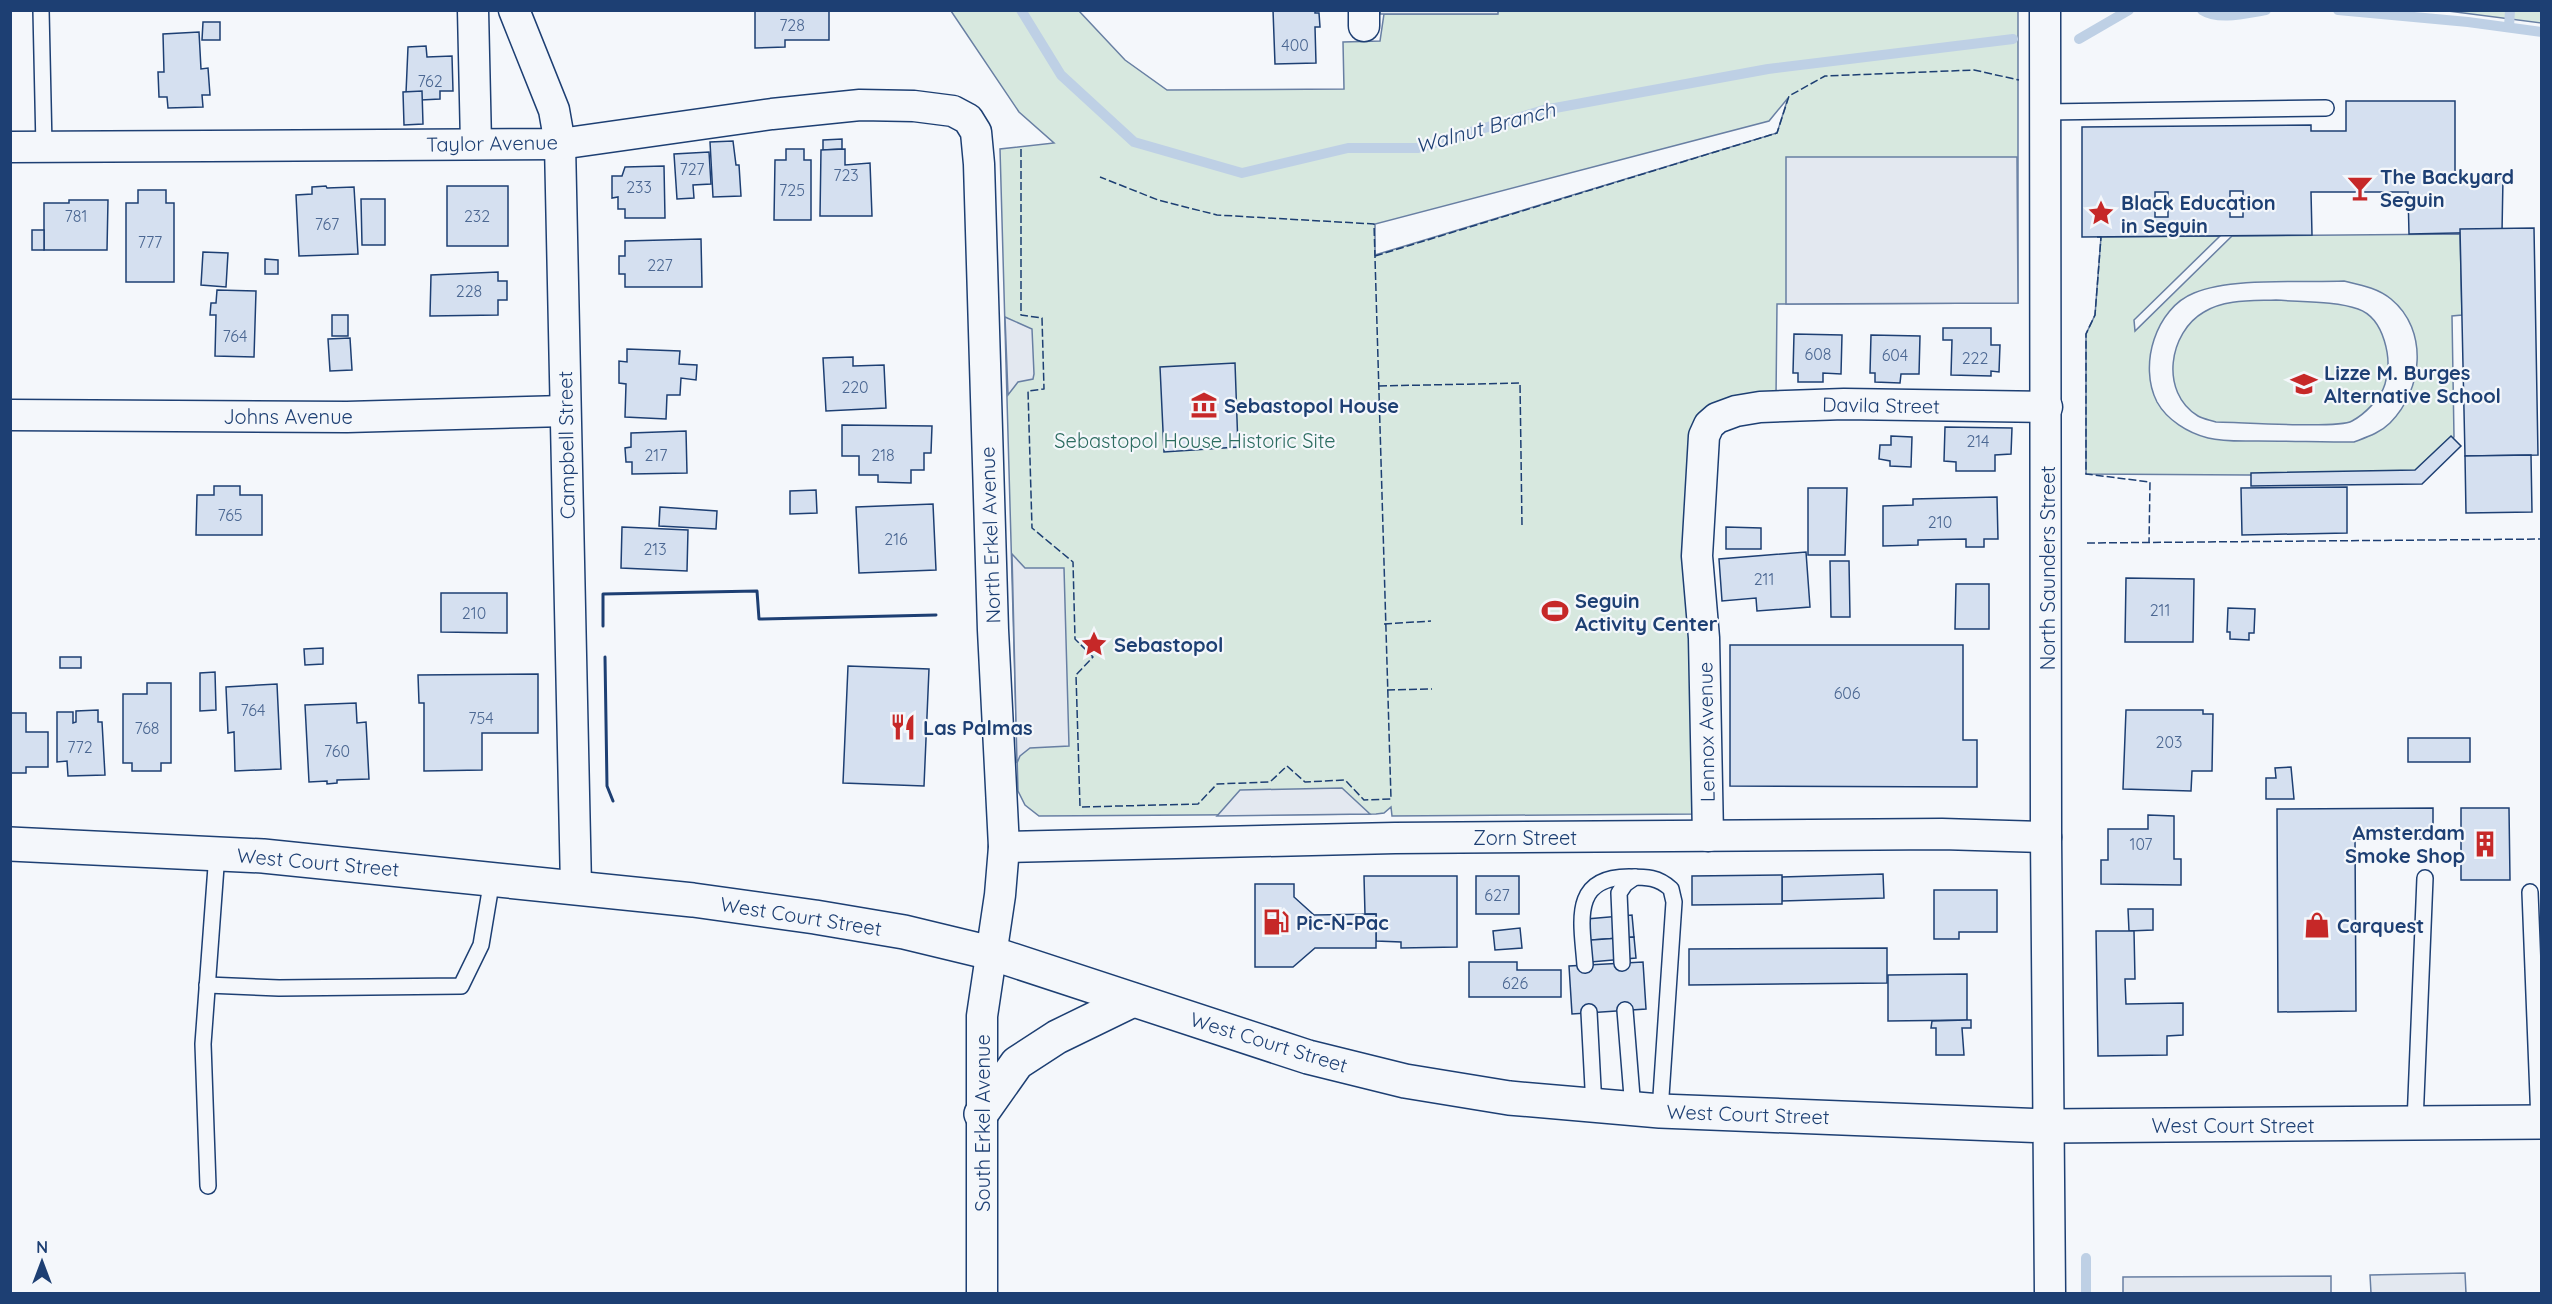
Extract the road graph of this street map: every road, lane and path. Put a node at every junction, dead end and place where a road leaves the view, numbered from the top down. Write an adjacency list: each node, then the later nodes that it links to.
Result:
1 (41, 10): 11 (lane)
2 (473, 10): 8 (street)
3 (514, 10): 9 (street, Campbell Street)
4 (2045, 10): 6 (street, North Saunders Street)
5 (2326, 108): 6 (lane)
6 (2046, 112): 12 (street, North Saunders Street)
7 (968, 119): 9 (street, Taylor Avenue); 19 (street, North Erkel Avenue)
8 (476, 144): 9 (street, Taylor Avenue); 11 (street, Taylor Avenue)
9 (560, 144): 13 (street, Campbell Street)
10 (10, 147): 11 (street, Taylor Avenue)
11 (44, 147)
12 (2047, 407): 15 (street, Davila Street); 17 (street, North Saunders Street)
13 (565, 411): 14 (street, Johns Avenue); 24 (street, Campbell Street)
14 (10, 415)
15 (1718, 418): 16 (street, Lennox Avenue)
16 (1708, 836): 17 (street, Zorn Street); 19 (street, Zorn Street)
17 (2046, 837): 38 (street, North Saunders Street)
18 (10, 844): 20 (main road, West Court Street)
19 (1004, 847): 26 (street, North Erkel Avenue)
20 (217, 853): 23 (main road, West Court Street); 29 (lane)
21 (1635, 877): 27 (lane); 28 (lane); 34 (lane)
22 (2425, 878): 37 (lane)
23 (492, 879): 24 (main road, West Court Street); 29 (lane)
24 (576, 887): 26 (main road, West Court Street)
25 (2530, 892): 36 (lane)
26 (991, 953): 30 (main road, West Court Street); 35 (street, South Erkel Avenue)
27 (1622, 963)
28 (1585, 965)
29 (207, 985): 39 (lane)
30 (1133, 1000): 33 (main road, West Court Street); 35 (main road)
31 (1625, 1010): 34 (lane)
32 (1588, 1012): 33 (lane)
33 (1594, 1107): 34 (main road, West Court Street)
34 (1646, 1110): 38 (main road, West Court Street)
35 (981, 1114): 40 (street, South Erkel Avenue)
36 (2540, 1122): 37 (main road, West Court Street)
37 (2415, 1123): 38 (main road, West Court Street)
38 (2049, 1126): 41 (street, North Saunders Street)
39 (208, 1186)
40 (982, 1293)
41 (2050, 1293)

